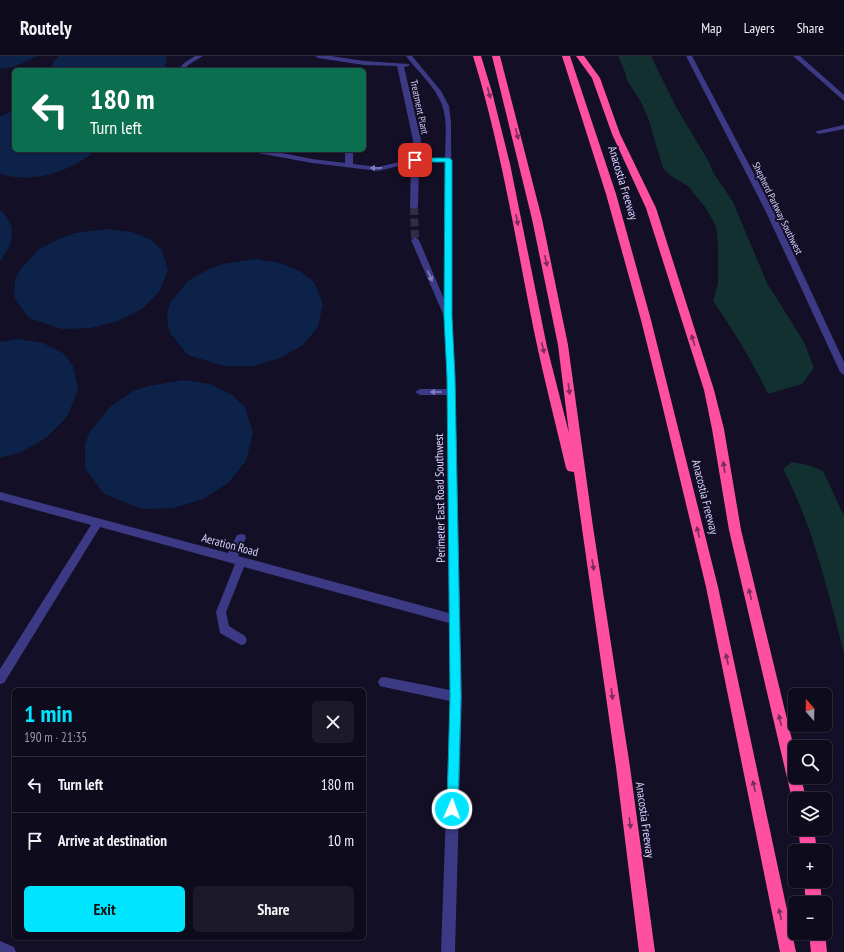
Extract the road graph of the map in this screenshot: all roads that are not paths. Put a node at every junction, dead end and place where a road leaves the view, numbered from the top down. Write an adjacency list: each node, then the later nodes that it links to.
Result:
1 (200, 56): 13 (street)
2 (318, 56): 10 (street)
3 (409, 56): 12 (street, Perimeter East Road Southwest)
4 (477, 56): 30 (highway, one-way to 30)
5 (496, 56): 30 (highway, Anacostia Freeway, one-way to 30)
6 (566, 56): 44 (highway, Anacostia Freeway, one-way to 6)
7 (580, 56): 38 (highway, one-way to 7)
8 (689, 56): 25 (street, Shepherd Parkway Southwest)
9 (796, 56): 14 (street)
10 (329, 57): 11 (street)
11 (400, 65): 12 (street); 19 (street, Treatment Plant)
12 (416, 66): 20 (street, Perimeter East Road Southwest)
13 (183, 68)
14 (844, 99)
15 (844, 126): 16 (street)
16 (820, 132)
17 (266, 152): 21 (street)
18 (349, 152): 21 (street)
19 (415, 160): 20 (street); 21 (street, one-way to 21); 22 (street, Treatment Plant)
20 (449, 160): 24 (street, Perimeter East Road Southwest)
21 (349, 166)
22 (414, 207)
23 (415, 240): 24 (street, one-way to 24)
24 (448, 317): 27 (street, Perimeter East Road Southwest)
25 (844, 372)
26 (420, 392): 27 (street, one-way to 26)
27 (451, 392): 33 (street, Perimeter East Road Southwest)
28 (0, 496): 29 (street, Aeration Road)
29 (98, 522): 32 (street, Aeration Road); 35 (street)
30 (587, 527): 43 (highway, Anacostia Freeway, one-way to 43)
31 (241, 538): 32 (street)
32 (236, 560): 33 (street, Aeration Road); 34 (street)
33 (454, 619): 37 (street, Perimeter East Road Southwest)
34 (241, 640)
35 (0, 679)
36 (384, 682): 37 (street)
37 (456, 697): 42 (street, Perimeter East Road Southwest)
38 (797, 792)
39 (818, 940): 45 (highway)
40 (0, 948): 41 (street)
41 (9, 952)
42 (448, 952)
43 (647, 952)
44 (788, 952)
45 (819, 952)

